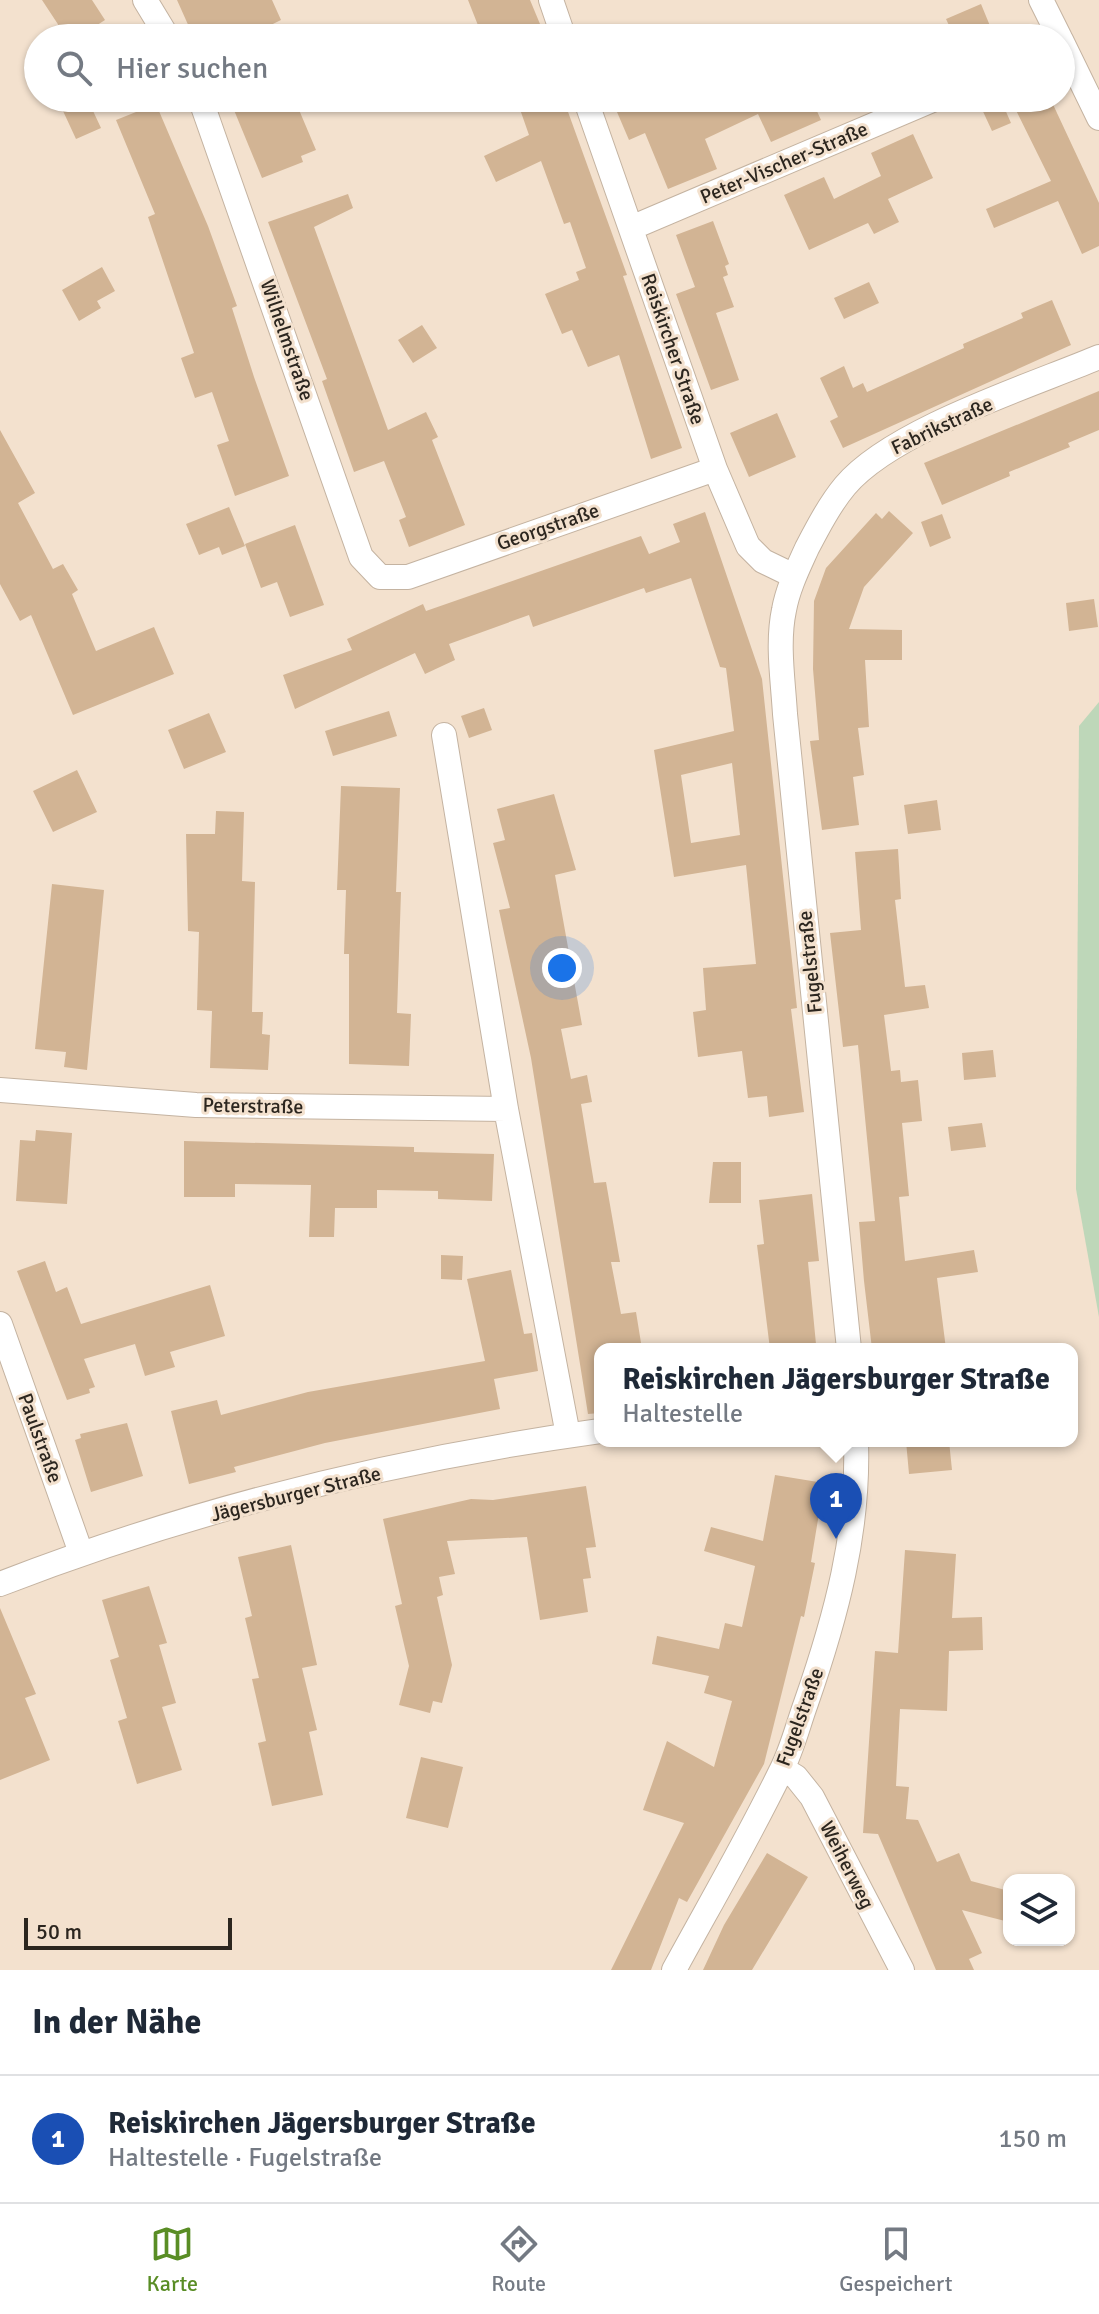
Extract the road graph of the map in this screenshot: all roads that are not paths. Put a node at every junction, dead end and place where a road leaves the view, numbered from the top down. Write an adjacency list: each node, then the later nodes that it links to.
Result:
1 (145, 0): 4 (street)
2 (551, 0): 5 (street)
3 (1041, 0): 6 (street)
4 (160, 24)
5 (559, 24)
6 (1052, 24)
7 (1075, 70): 11 (street)
8 (205, 112): 16 (street, Wilhelmstraße)
9 (590, 112): 12 (street, Reiskircher Straße)
10 (904, 112): 12 (street, Peter-Vischer-Straße)
11 (1099, 118)
12 (631, 228): 14 (street, Reiskircher Straße)
13 (1099, 357): 15 (street, Fabrikstraße)
14 (715, 469): 15 (street, Reiskircher Straße); 16 (street, Georgstraße)
15 (794, 576): 21 (street, Fugelstraße)
16 (380, 577)
17 (444, 735): 19 (street)
18 (0, 1090): 19 (street, Peterstraße)
19 (506, 1109): 23 (street)
20 (0, 1324): 25 (street, Paulstraße)
21 (848, 1343)
22 (594, 1432): 23 (street, Jägersburger Straße)
23 (568, 1435): 25 (street, Jägersburger Straße)
24 (856, 1447): 27 (street, Fugelstraße)
25 (81, 1553): 26 (street, Jägersburger Straße)
26 (0, 1584)
27 (783, 1769): 28 (street, Fugelstraße); 29 (street, Weiherweg)
28 (674, 1970)
29 (902, 1970)

